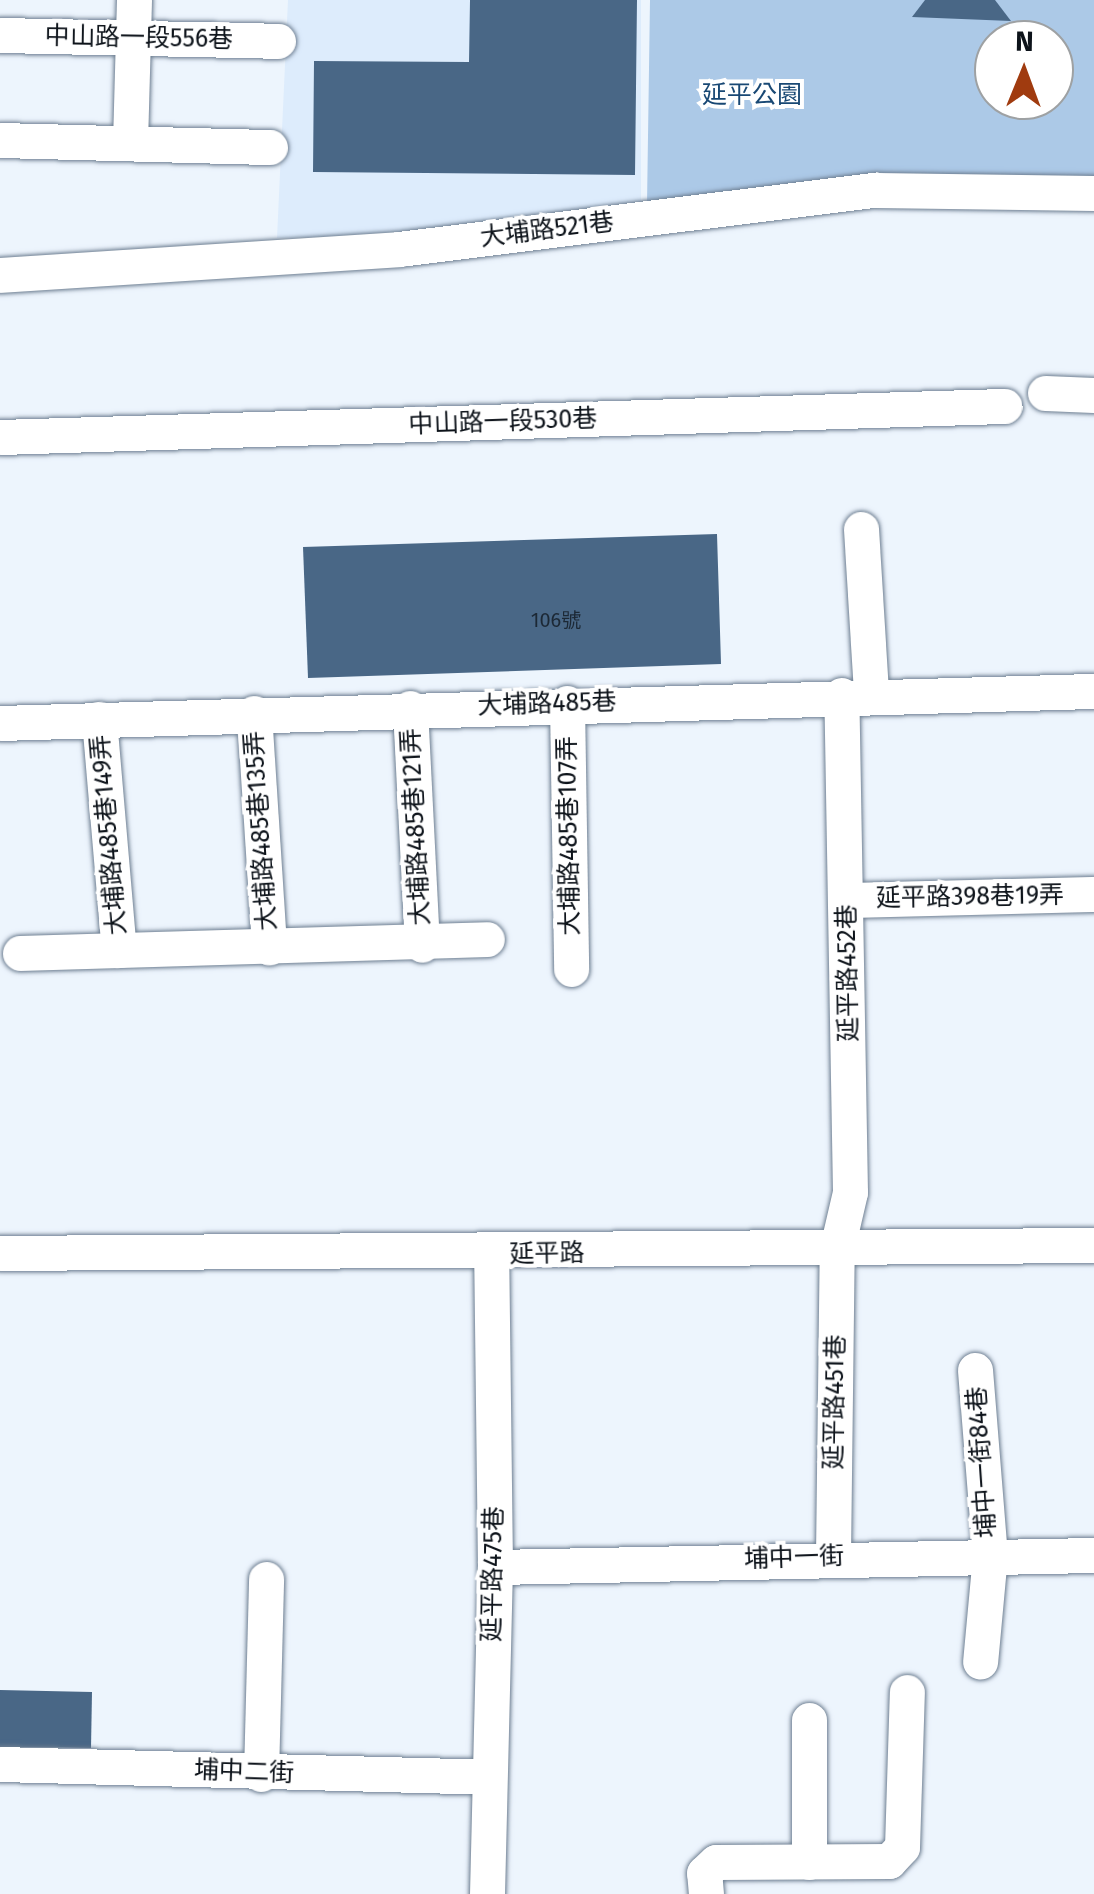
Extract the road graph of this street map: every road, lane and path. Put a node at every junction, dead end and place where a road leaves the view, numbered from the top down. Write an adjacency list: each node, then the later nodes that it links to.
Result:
1 (134, 0): 3 (street)
2 (0, 36): 3 (street, 中山路一段556巷)
3 (133, 38): 4 (street, 中山路一段556巷); 6 (street)
4 (278, 41)
5 (0, 140): 6 (street)
6 (130, 143): 7 (street)
7 (270, 147)
8 (1094, 193): 9 (street, 大埔路521巷)
9 (0, 275)
10 (1044, 394): 11 (street)
11 (1094, 395)
12 (1005, 406): 13 (street, 中山路一段530巷)
13 (0, 437)
14 (861, 529): 16 (street, 延平路452巷)
15 (1094, 691): 16 (street, 大埔路485巷)
16 (856, 694): 17 (street, 大埔路485巷); 23 (street, 延平路452巷)
17 (567, 703): 18 (street, 大埔路485巷); 29 (street, 大埔路485巷107弄)
18 (410, 708): 19 (street, 大埔路485巷); 25 (street, 大埔路485巷121弄)
19 (254, 714): 20 (street, 大埔路485巷); 26 (street, 大埔路485巷135弄)
20 (99, 719): 21 (street, 大埔路485巷); 27 (street, 大埔路485巷149弄)
21 (0, 722)
22 (1094, 894): 23 (street, 延平路398巷19弄)
23 (847, 900): 31 (street, 延平路452巷)
24 (487, 938): 25 (street)
25 (422, 945): 26 (street)
26 (268, 948): 27 (street)
27 (119, 950): 28 (street)
28 (20, 954)
29 (571, 969)
30 (1094, 1245): 31 (street, 延平路)
31 (837, 1248): 33 (street, 延平路); 37 (street, 延平路451巷)
32 (0, 1253): 33 (street, 延平路)
33 (491, 1255): 38 (street, 延平路475巷)
34 (975, 1370): 35 (street, 埔中一街84巷)
35 (990, 1555): 36 (street, 埔中一街); 37 (street, 埔中一街); 40 (street, 埔中一街84巷)
36 (1094, 1555)
37 (833, 1556): 38 (street, 埔中一街)
38 (495, 1568): 45 (street, 延平路475巷)
39 (266, 1579): 44 (street)
40 (980, 1662)
41 (907, 1692): 46 (street)
42 (809, 1720): 46 (street)
43 (0, 1764): 44 (street, 埔中二街)
44 (261, 1774): 45 (street, 埔中二街)
45 (489, 1777): 47 (street, 延平路475巷)
46 (810, 1862): 48 (street)
47 (487, 1894)
48 (706, 1894)

